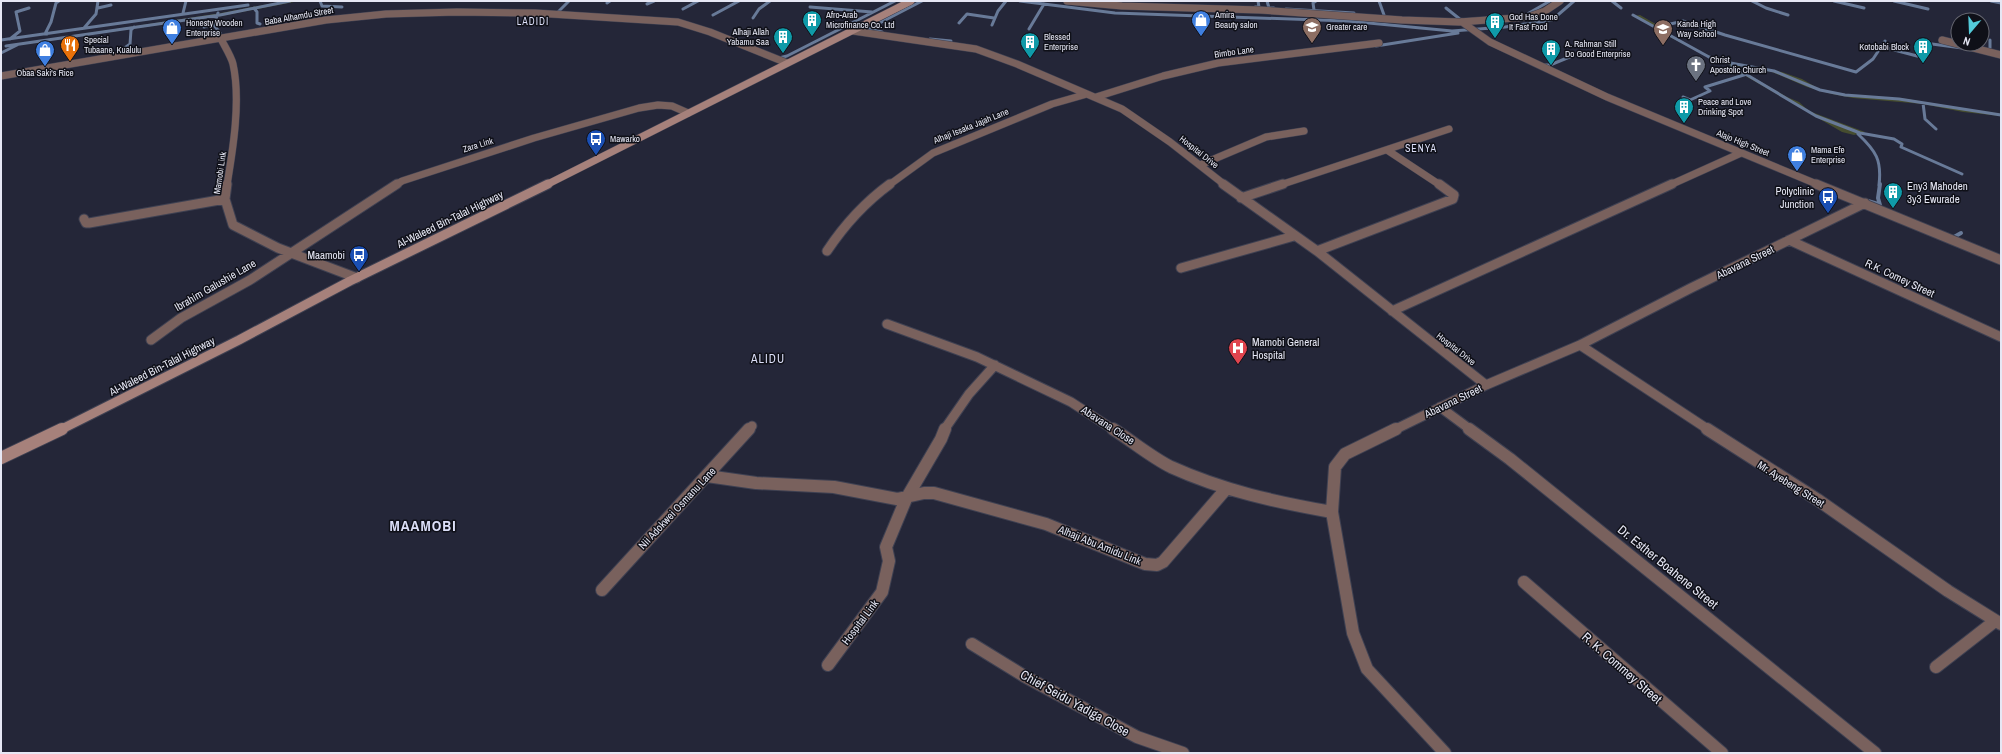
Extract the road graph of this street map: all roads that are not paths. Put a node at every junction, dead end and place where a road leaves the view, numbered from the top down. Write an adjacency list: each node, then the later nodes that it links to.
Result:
1 (911, 1): 7 (street, Al-Waleed Bin-Talal Highway)
2 (1067, 1): 5 (street)
3 (1264, 1): 5 (street)
4 (1560, 1): 6 (street)
5 (1266, 10): 6 (street)
6 (1462, 22): 20 (street, Alajo High Street)
7 (853, 31): 12 (street, Al-Waleed Bin-Talal Highway); 14 (street, Hospital Drive)
8 (221, 39): 12 (street, Baba Alhamdu Street); 13 (street, Baba Alhamdu Street); 23 (street, Mamobi Link)
9 (1942, 40): 11 (street)
10 (1379, 43): 15 (street, Bimbo Lane)
11 (2001, 55)
12 (787, 63): 16 (street, Al-Waleed Bin-Talal Highway)
13 (1, 76)
14 (1087, 94): 15 (street, Hospital Drive); 29 (street, Alhaji Issaka Jajah Lane)
15 (1096, 97): 21 (street, Hospital Drive)
16 (688, 113): 30 (street, Zara Link); 33 (street, Al-Waleed Bin-Talal Highway)
17 (1449, 129): 19 (street)
18 (1304, 131): 21 (street)
19 (1387, 150): 22 (street); 28 (street)
20 (1741, 153): 24 (street, Alajo High Street); 34 (street)
21 (1200, 166): 22 (street, Hospital Drive)
22 (1241, 198): 26 (street, Hospital Drive)
23 (225, 199): 25 (street); 30 (street, Mamobi Link)
24 (1865, 203): 27 (street, Abavana Street); 31 (street, Alajo High Street)
25 (84, 219)
26 (1294, 236): 28 (street, Hospital Drive); 32 (street)
27 (1789, 240): 36 (street, R.K. Comey Street); 38 (street, Abavana Street)
28 (1317, 250): 34 (street, Hospital Drive)
29 (827, 251)
30 (290, 253): 33 (street, Mamobi Link); 37 (street, Ibrahim Galushie Lane)
31 (2001, 260)
32 (1182, 268)
33 (357, 278): 43 (street, Al-Waleed Bin-Talal Highway)
34 (1392, 312): 40 (street, Hospital Drive)
35 (886, 324): 39 (street, Abavana Close)
36 (2001, 337)
37 (152, 340)
38 (1580, 345): 40 (street, Abavana Street); 50 (street, Mr. Ayebeng Street)
39 (995, 365): 45 (street, Abavana Close); 46 (street, Hospital Link)
40 (1486, 385): 41 (street, Abavana Street)
41 (1440, 407): 47 (street, Abavana Street); 57 (street, Dr. Esther Boahene Street)
42 (752, 426): 44 (street, Nii Adokwei Osmanu Lane)
43 (1, 458)
44 (707, 476): 46 (street); 49 (street, Nii Adokwei Osmanu Lane)
45 (1226, 489): 46 (street, Alhaji Abu Amidu Link); 47 (street, Abavana Close)
46 (906, 498): 52 (street, Hospital Link)
47 (1332, 512): 55 (street, Abavana Street)
48 (1524, 582): 56 (street, R. K. Commey Street)
49 (602, 590)
50 (1998, 623): 53 (street)
51 (972, 644): 54 (street, Chief Seidu Yadiga Close)
52 (828, 665)
53 (1936, 667)
54 (1183, 753)
55 (1445, 753)
56 (1722, 753)
57 (1875, 753)

